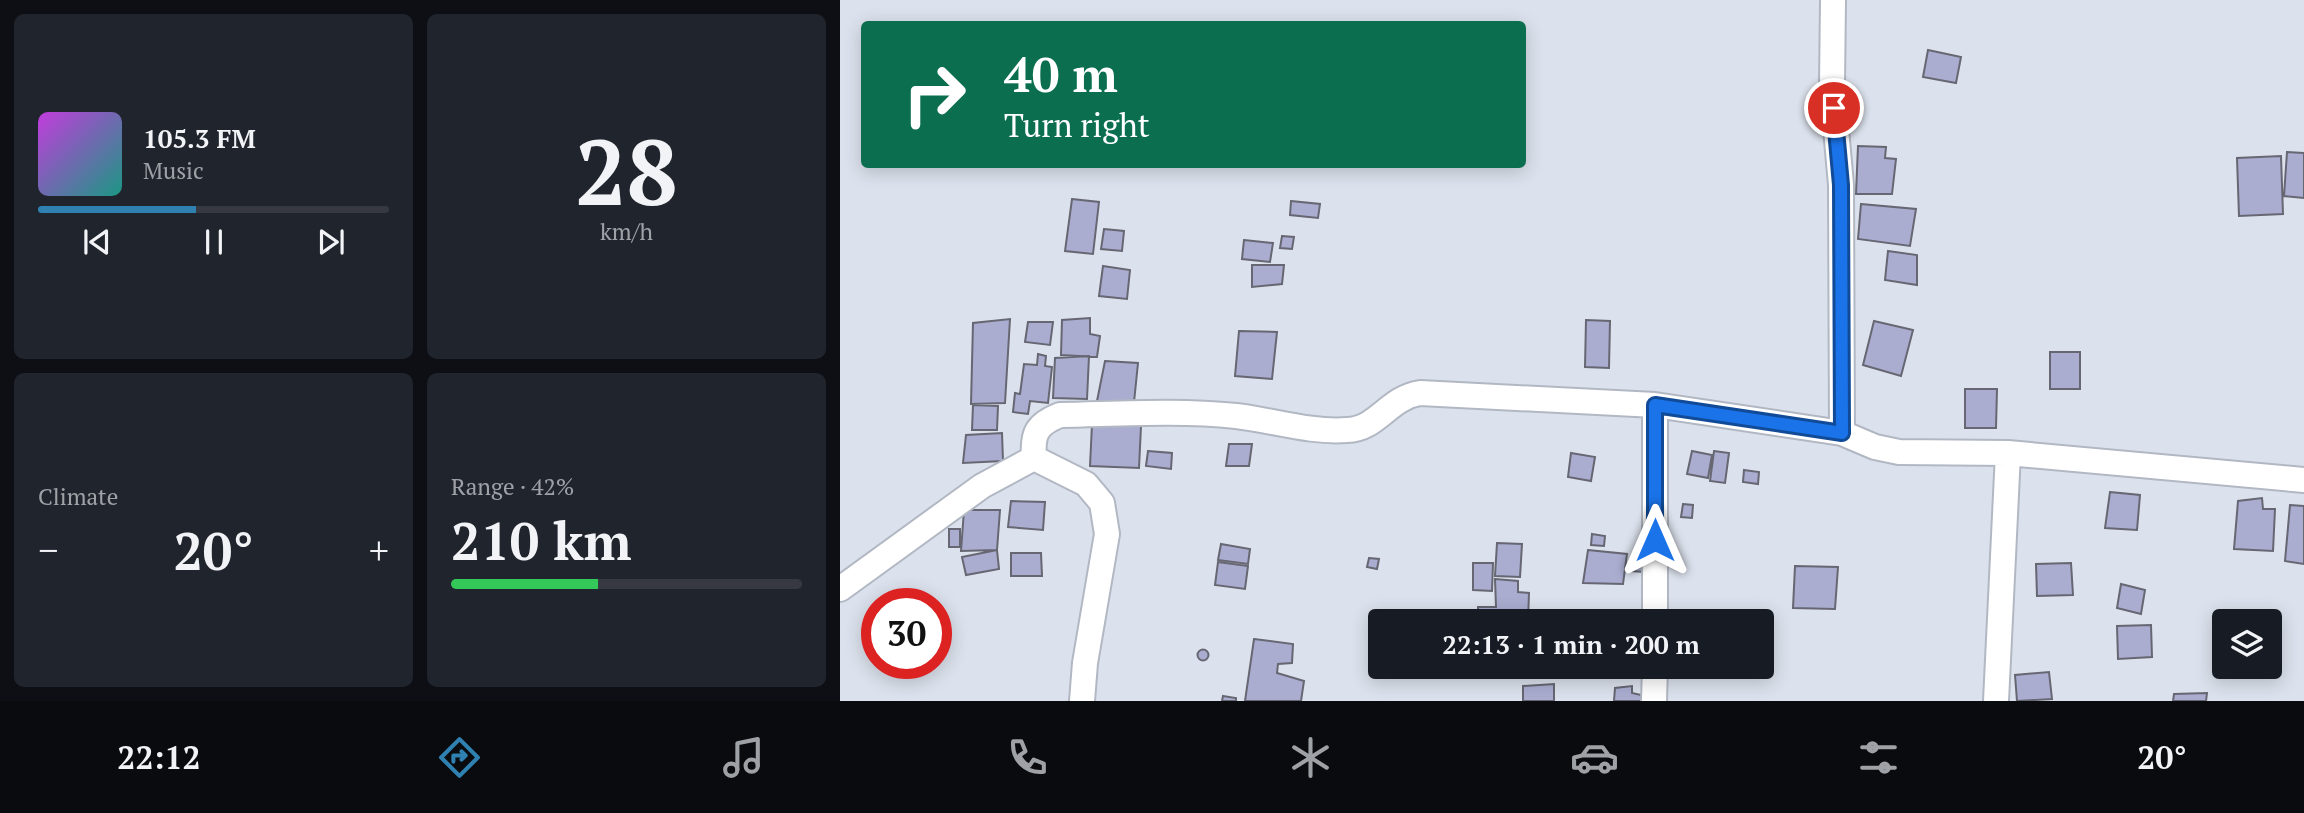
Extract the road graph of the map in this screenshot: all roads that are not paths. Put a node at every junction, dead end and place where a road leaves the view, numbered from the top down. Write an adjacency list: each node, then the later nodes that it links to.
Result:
1 (1833, 0): 3 (street)
2 (1655, 405): 3 (street); 5 (street); 8 (street)
3 (1842, 433): 4 (street)
4 (2008, 453): 6 (street); 12 (street)
5 (1034, 458): 7 (street); 10 (street)
6 (2304, 480)
7 (840, 589)
8 (1654, 609)
9 (1654, 679): 11 (street)
10 (1082, 701)
11 (1654, 701)
12 (1996, 701)

